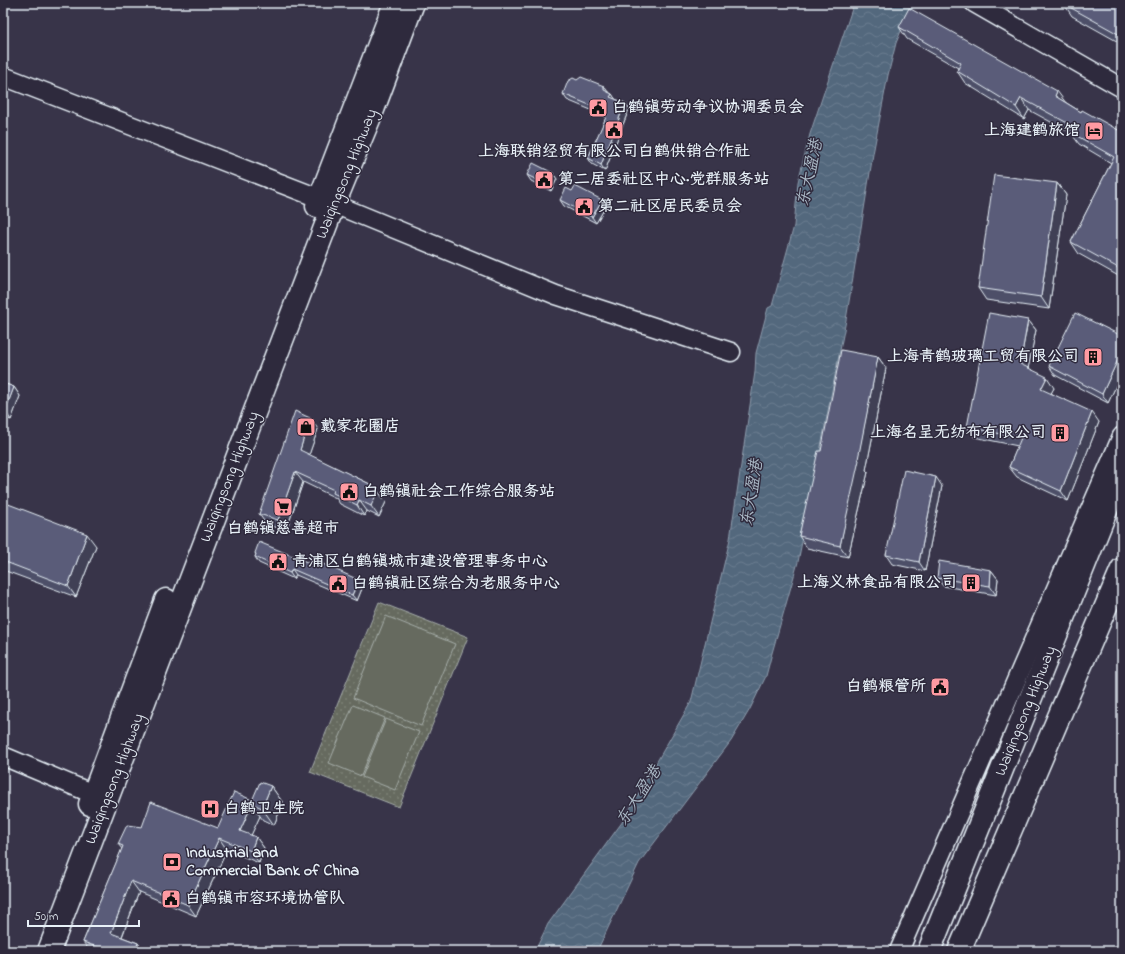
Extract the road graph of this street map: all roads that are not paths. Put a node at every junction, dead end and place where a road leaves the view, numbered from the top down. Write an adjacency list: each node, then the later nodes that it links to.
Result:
1 (395, 3): 6 (main road, Waiqingsong Highway)
2 (413, 3): 6 (main road, Waiqingsong Highway)
3 (974, 3): 5 (street)
4 (3, 76): 6 (street)
5 (1122, 88)
6 (327, 201): 7 (street); 12 (main road, Waiqingsong Highway)
7 (731, 352)
8 (1122, 436): 15 (street)
9 (1122, 471): 16 (main road, Waiqingsong Highway)
10 (1122, 569): 17 (main road, Waiqingsong Highway)
11 (3, 756): 12 (street)
12 (100, 797): 13 (main road, Waiqingsong Highway); 14 (main road, Waiqingsong Highway)
13 (34, 951)
14 (49, 951)
15 (899, 951)
16 (929, 951)
17 (959, 951)

